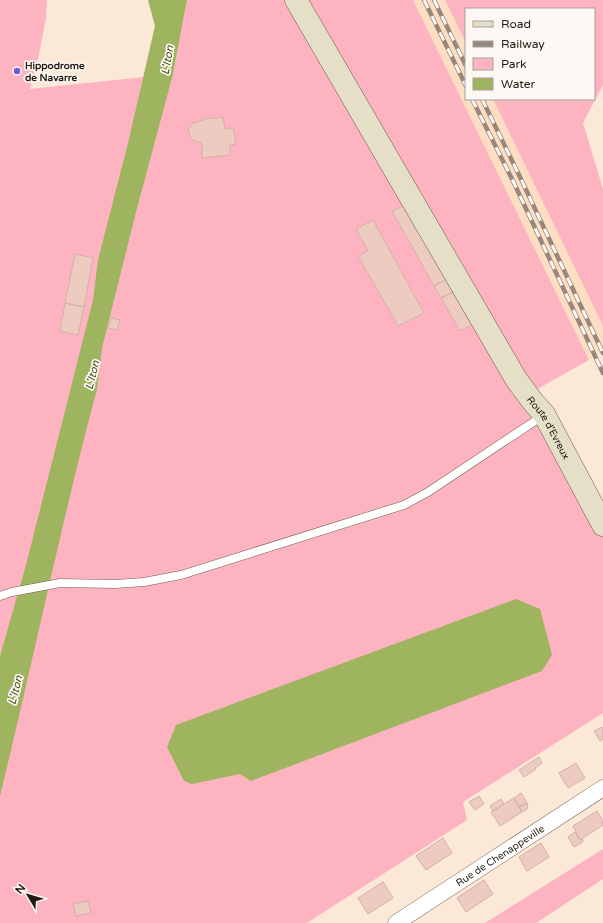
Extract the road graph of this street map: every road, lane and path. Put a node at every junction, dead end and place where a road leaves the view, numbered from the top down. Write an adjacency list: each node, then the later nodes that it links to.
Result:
1 (296, 0): 2 (main road, Route d'Evreux)
2 (548, 421): 3 (main road, Route d'Evreux); 4 (lane)
3 (600, 519)
4 (0, 596)
5 (603, 788): 6 (street, Rue de Chenappeville)
6 (396, 923)

